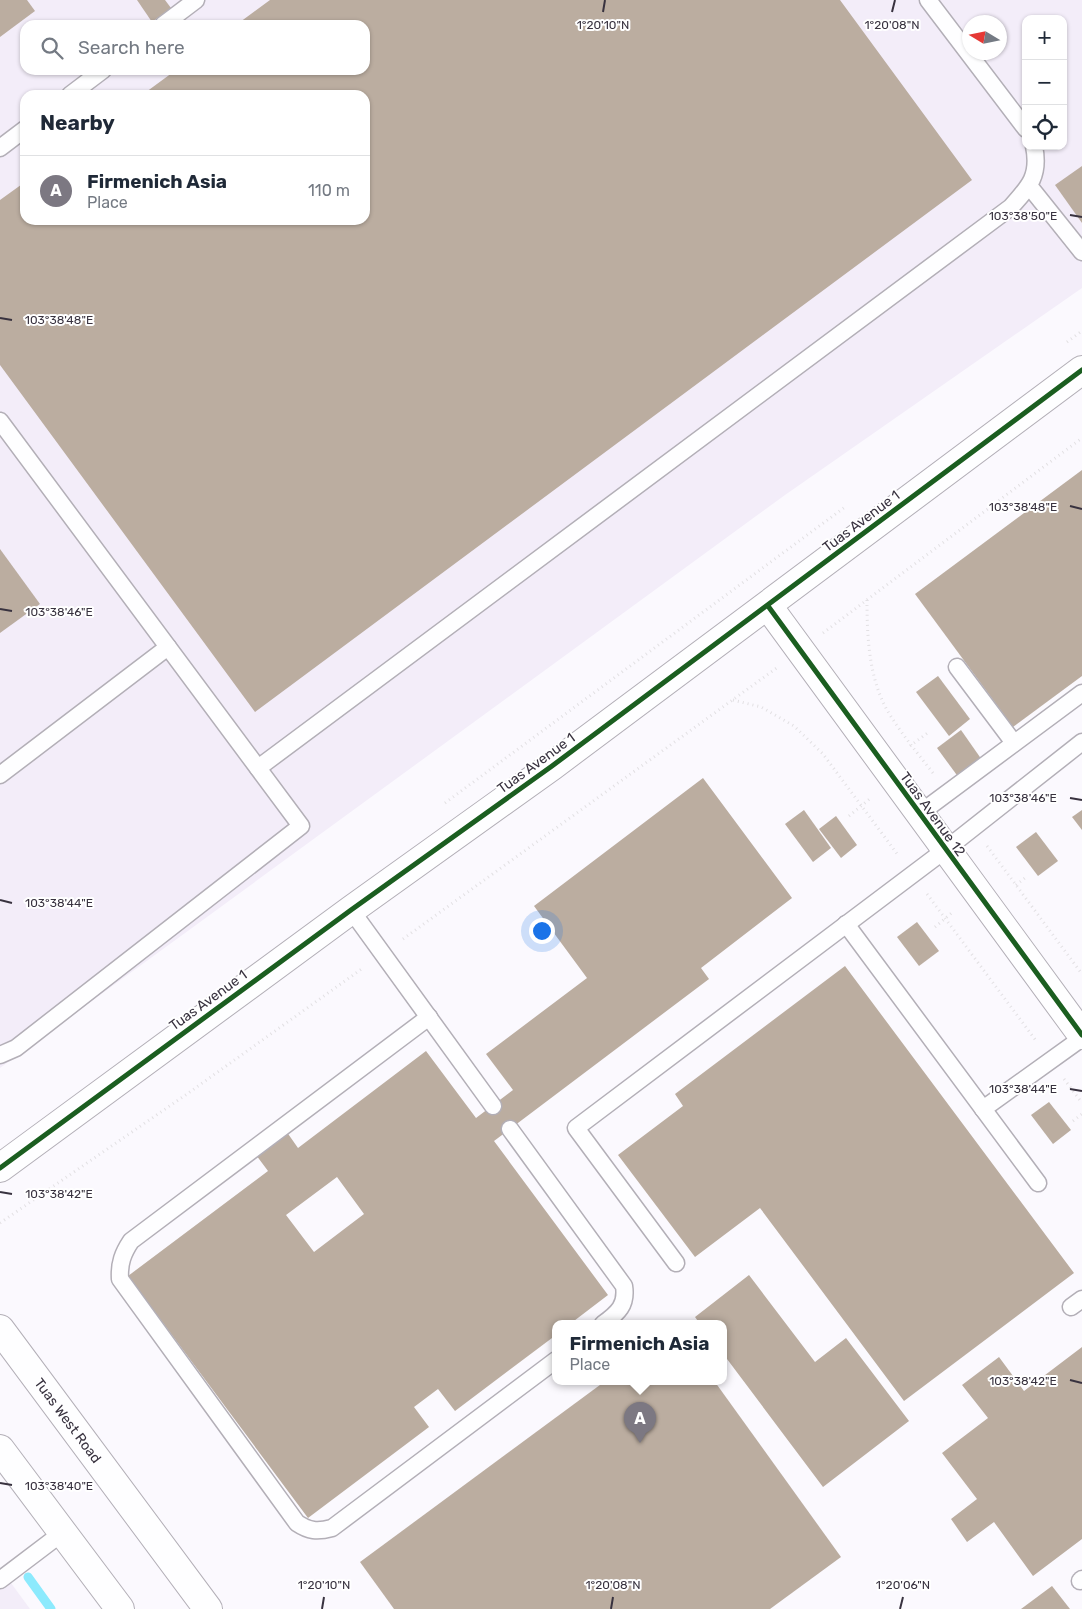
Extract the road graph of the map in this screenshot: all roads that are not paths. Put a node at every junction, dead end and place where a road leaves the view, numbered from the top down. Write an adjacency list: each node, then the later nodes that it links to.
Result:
1 (196, 0): 3 (lane)
2 (928, 0): 6 (lane)
3 (170, 20)
4 (96, 75): 5 (lane)
5 (77, 90)
6 (1022, 124)
7 (20, 133): 8 (lane)
8 (0, 148)
9 (1035, 150): 10 (lane)
10 (1030, 187): 11 (lane); 20 (lane)
11 (1082, 252)
12 (1082, 370): 14 (street, Tuas Avenue 1)
13 (0, 421): 15 (lane)
14 (768, 606): 22 (street, Tuas Avenue 12); 24 (street, Tuas Avenue 1)
15 (168, 647): 20 (lane); 21 (lane)
16 (957, 667): 19 (lane)
17 (1082, 693): 19 (lane)
18 (1082, 742): 23 (lane)
19 (1014, 743): 22 (lane)
20 (258, 768): 28 (lane)
21 (0, 775)
22 (919, 814): 23 (street, Tuas Avenue 12)
23 (945, 850): 25 (lane); 27 (street, Tuas Avenue 12)
24 (351, 910): 26 (lane); 32 (street, Tuas Avenue 1)
25 (846, 924): 30 (lane); 34 (lane)
26 (429, 1017): 29 (lane); 37 (lane)
27 (1082, 1037): 30 (lane)
28 (0, 1055)
29 (493, 1106)
30 (983, 1109): 33 (lane)
31 (510, 1129): 35 (lane)
32 (0, 1168)
33 (1038, 1184)
34 (676, 1263)
35 (608, 1320)
36 (0, 1329): 42 (street, Tuas West Road)
37 (552, 1363)
38 (0, 1449): 39 (street)
39 (62, 1533): 40 (lane); 41 (street)
40 (0, 1580)
41 (118, 1608)
42 (208, 1609)

